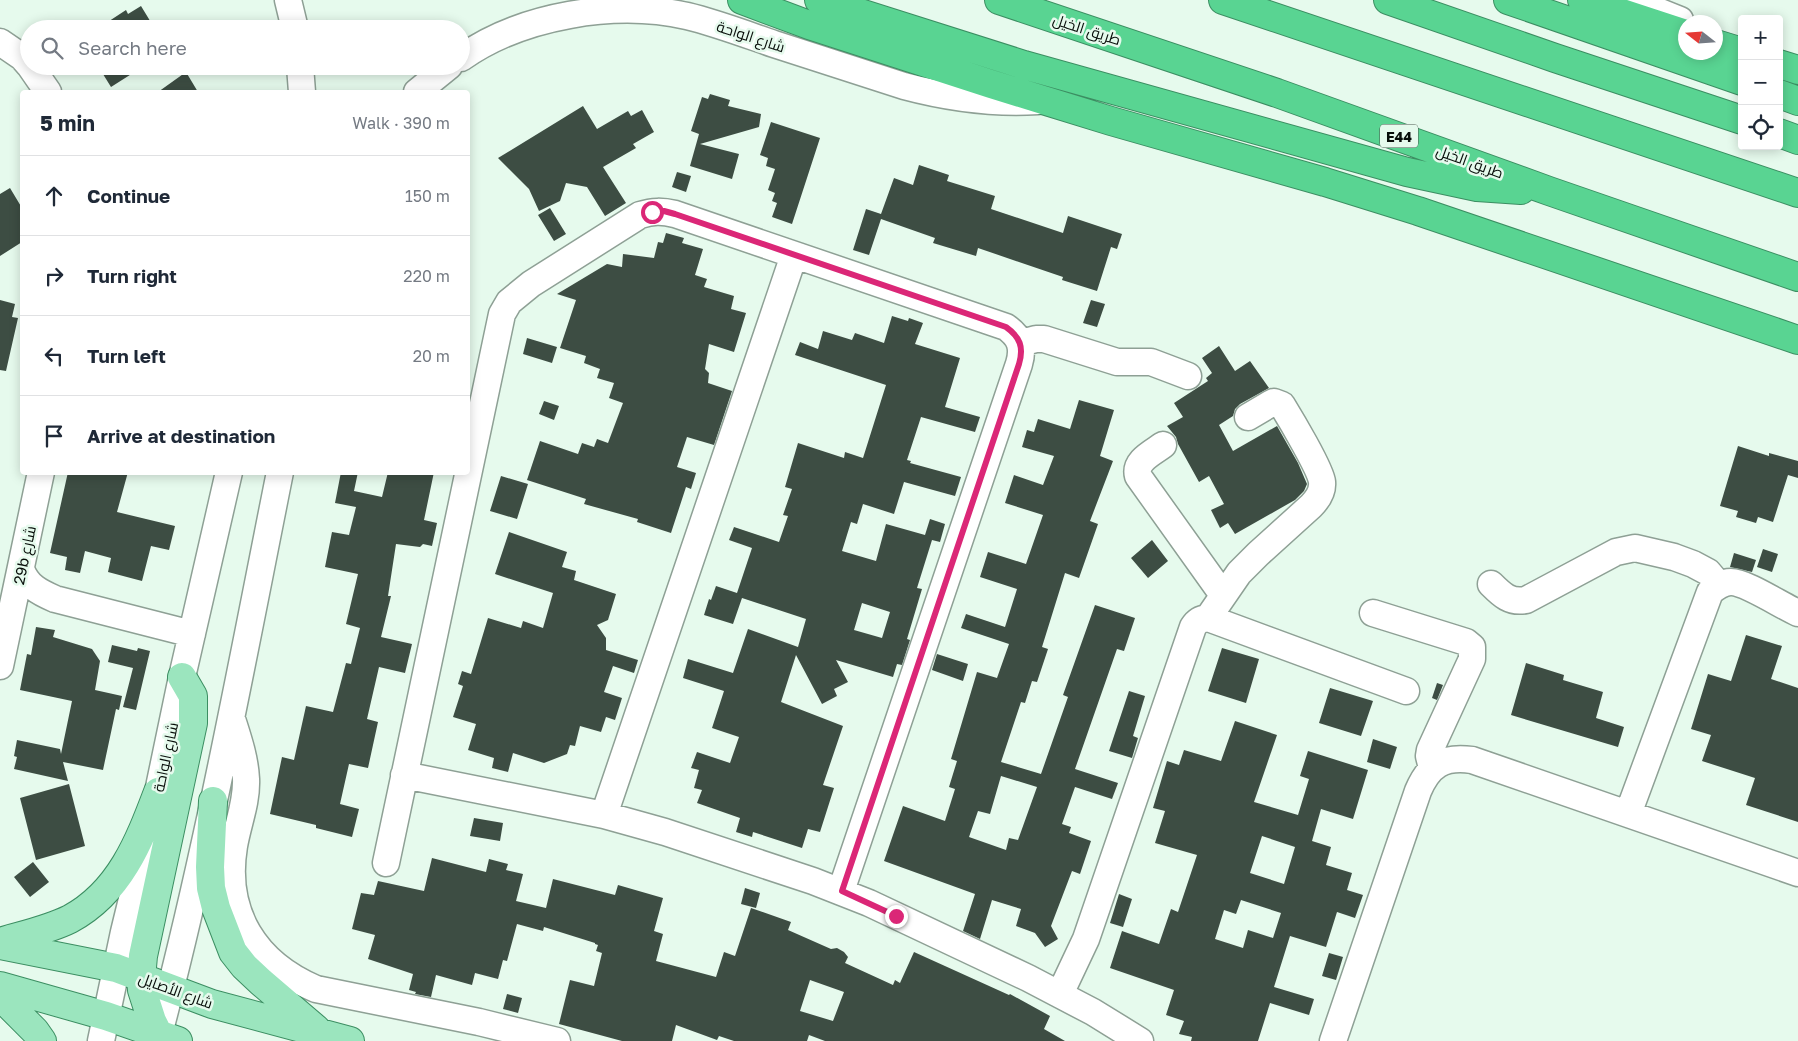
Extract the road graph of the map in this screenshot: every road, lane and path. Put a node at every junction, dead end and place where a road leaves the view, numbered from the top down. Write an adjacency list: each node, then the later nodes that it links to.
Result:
1 (288, 0): 11 (street)
2 (742, 0): 28 (highway)
3 (819, 0): 33 (highway)
4 (999, 0): 33 (highway, طريق الخيل / E44)
5 (1222, 0): 34 (highway)
6 (1388, 0): 30 (highway)
7 (1508, 0): 23 (highway)
8 (1582, 0): 12 (highway)
9 (1630, 0): 10 (street)
10 (1678, 19)
11 (293, 20)
12 (1678, 31)
13 (1723, 35): 14 (street)
14 (1738, 41)
15 (0, 42): 19 (street)
16 (1723, 46): 17 (highway)
17 (1738, 51)
18 (470, 53): 28 (street, شارع الواحة)
19 (20, 56)
20 (36, 75): 24 (street)
21 (301, 75): 25 (street)
22 (438, 75): 26 (street)
23 (1738, 80)
24 (47, 90)
25 (302, 90)
26 (419, 90)
27 (1783, 95): 29 (highway)
28 (1046, 101): 37 (highway)
29 (1798, 101)
30 (1738, 119)
31 (1783, 134): 32 (highway)
32 (1798, 140)
33 (1549, 191): 36 (highway, طريق الخيل / E44)
34 (1798, 193)
35 (794, 255): 38 (street); 42 (street); 66 (street)
36 (1798, 277)
37 (1792, 342)
38 (1020, 343): 39 (street); 69 (street)
39 (1188, 376)
40 (1248, 417): 50 (street)
41 (1163, 445): 50 (street)
42 (470, 462)
43 (40, 475): 47 (street, 29b شارع)
44 (229, 475): 56 (street, شارع الواحة)
45 (279, 475): 60 (street)
46 (467, 475): 62 (street)
47 (21, 569): 51 (street); 53 (street, 29b شارع)
48 (1491, 584): 49 (street)
49 (1718, 585): 54 (street); 65 (street)
50 (1223, 595): 55 (street)
51 (54, 599): 53 (street); 56 (street)
52 (1373, 613): 61 (street)
53 (11, 614): 57 (street, 29b شارع)
54 (1798, 614)
55 (1200, 623): 59 (street); 74 (street)
56 (192, 634): 58 (street, شارع الواحة)
57 (0, 666)
58 (182, 677): 63 (street, شارع الواحة); 71 (main road)
59 (1406, 691)
60 (231, 716): 64 (street); 82 (street)
61 (1432, 768): 65 (street); 84 (street)
62 (404, 775): 66 (street); 67 (street)
63 (158, 792): 70 (main road); 71 (street, شارع الواحة)
64 (213, 801): 73 (street); 78 (main road)
65 (1628, 814): 68 (street)
66 (604, 815): 69 (street)
67 (386, 863)
68 (1798, 872)
69 (842, 891): 74 (street)
70 (0, 943): 71 (main road, شارع الأصايل)
71 (128, 973): 73 (main road, شارع الأصايل); 76 (street, شارع الواحة); 77 (main road); 79 (main road)
72 (0, 986): 76 (main road)
73 (170, 990): 78 (main road, شارع الأصايل); 79 (street)
74 (1060, 994): 83 (street)
75 (0, 996): 80 (main road)
76 (103, 1028): 77 (main road)
77 (132, 1033): 79 (main road)
78 (324, 1035): 81 (main road, شارع الأصايل)
79 (164, 1039)
80 (42, 1041)
81 (350, 1041)
82 (557, 1041)
83 (1140, 1041)
84 (1333, 1041)

